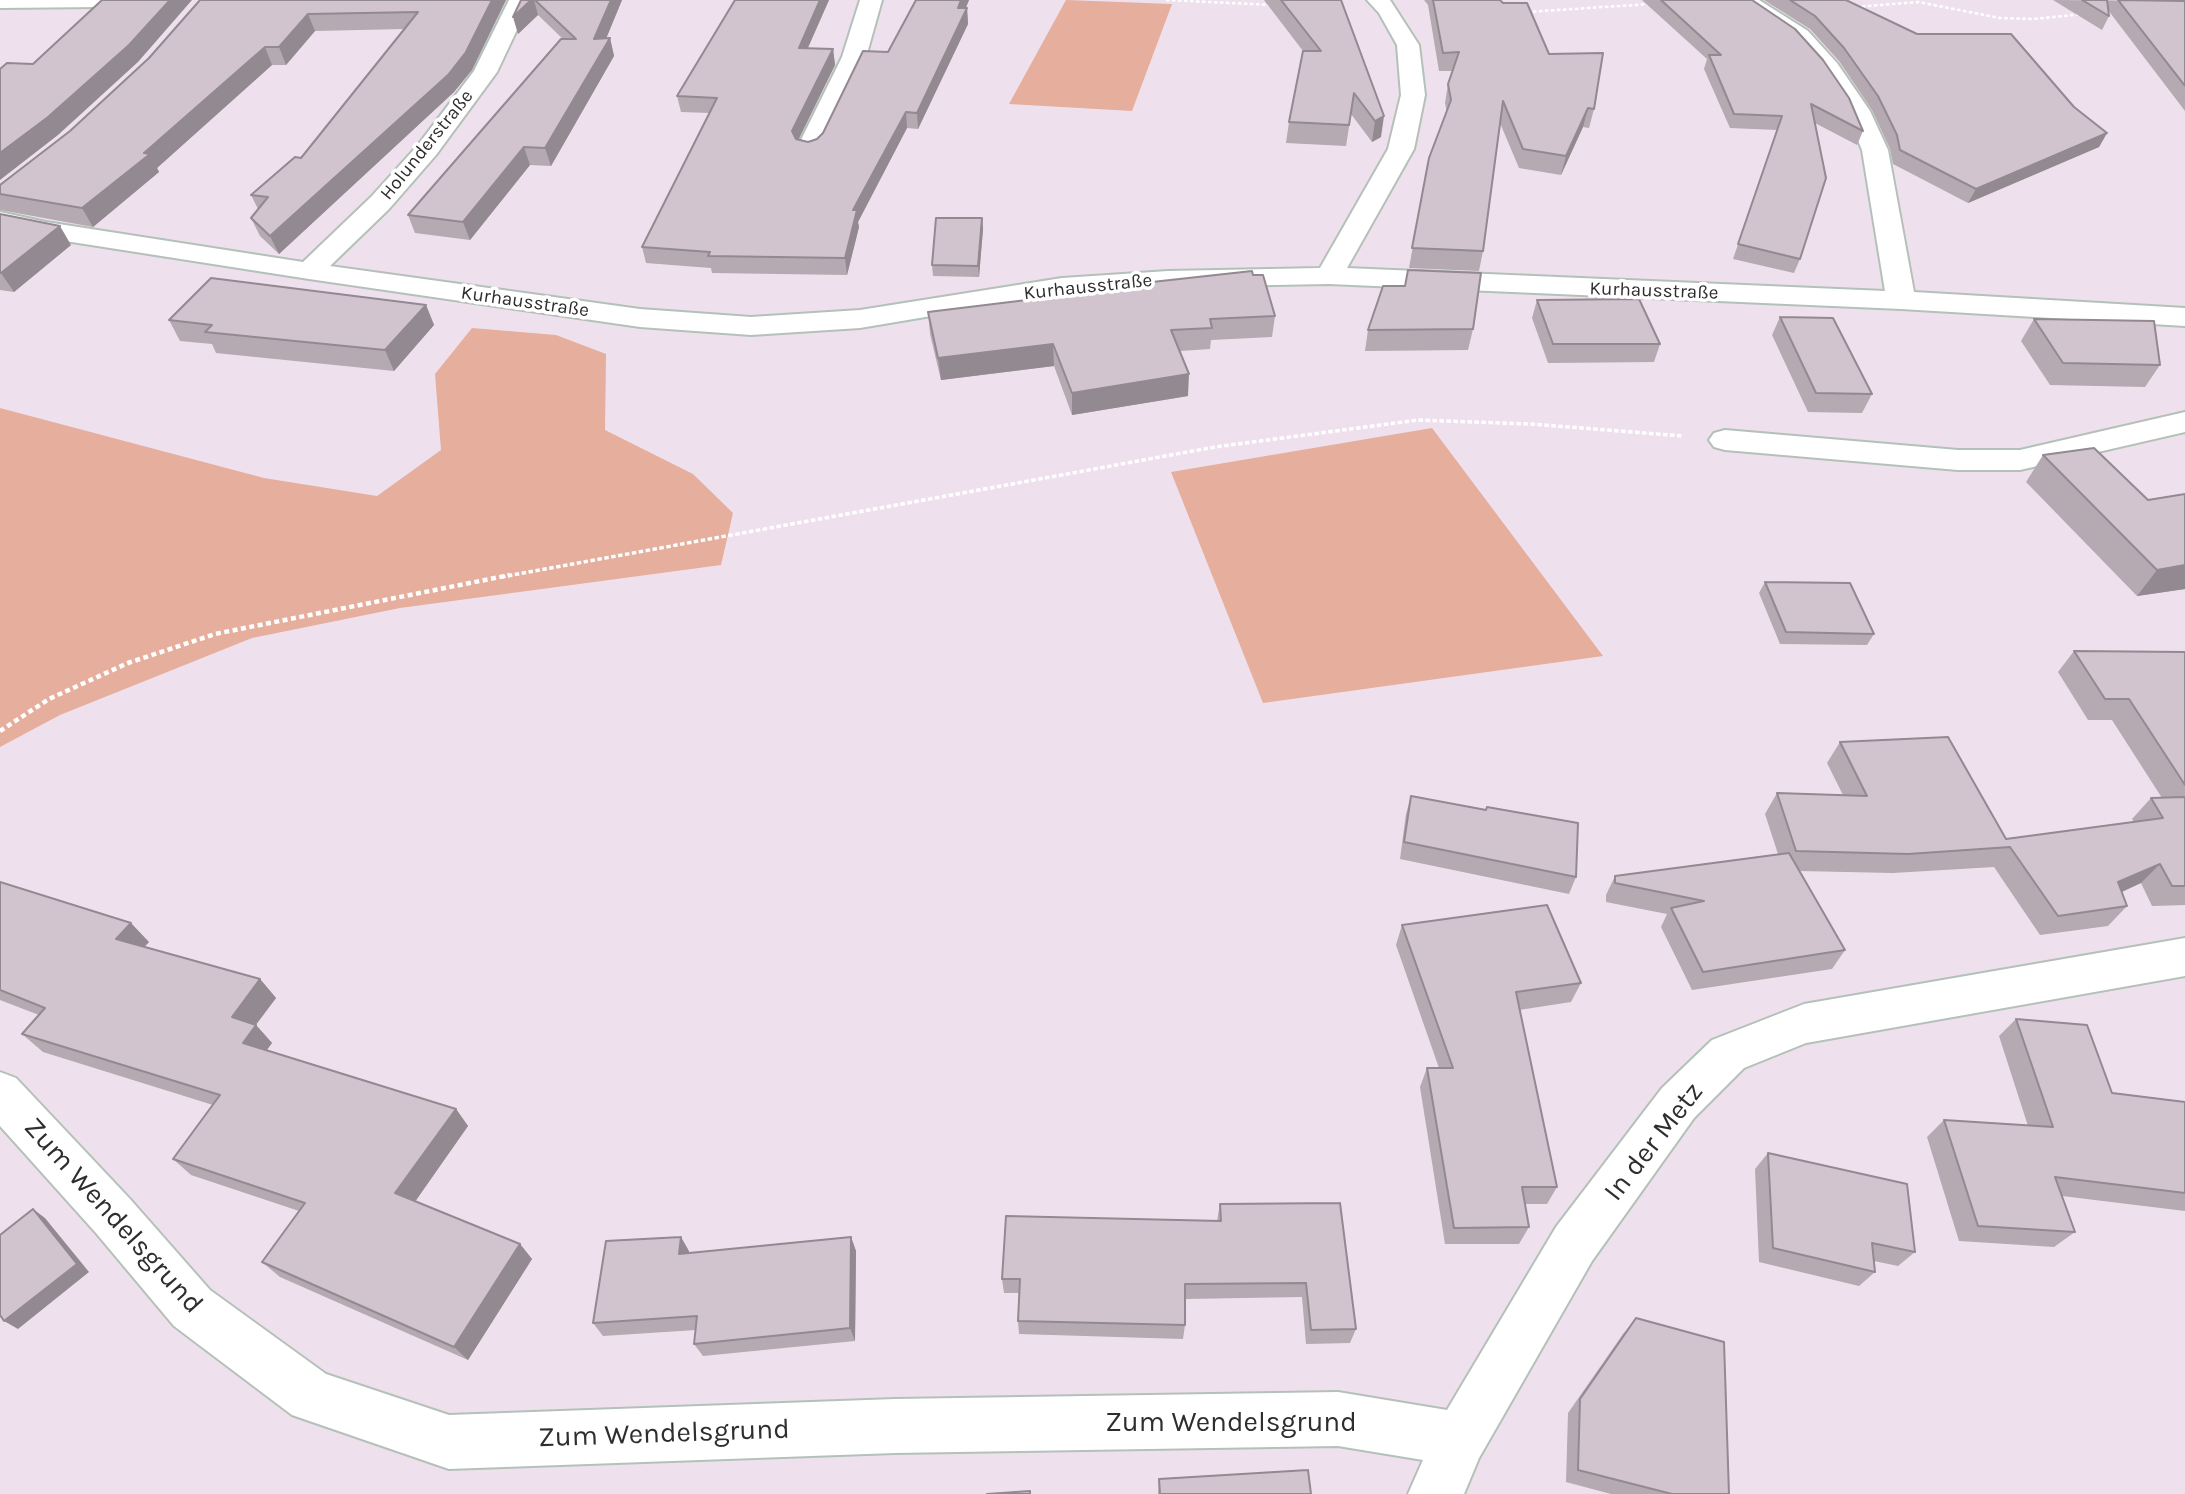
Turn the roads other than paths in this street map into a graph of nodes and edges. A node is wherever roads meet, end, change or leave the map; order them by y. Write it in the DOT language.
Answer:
graph roads {
  1 [pos="99,0"];
  2 [pos="520,0"];
  3 [pos="871,0"];
  4 [pos="1378,0"];
  5 [pos="1744,0"];
  6 [pos="0,1"];
  7 [pos="810,148"];
  8 [pos="0,220"];
  9 [pos="309,271"];
  10 [pos="1329,276"];
  11 [pos="1901,300"];
  12 [pos="2185,317"];
  13 [pos="2185,422"];
  14 [pos="1725,440"];
  15 [pos="2185,957"];
  16 [pos="0,1093"];
  17 [pos="1460,1439"];
  18 [pos="1436,1494"];
  1 -- 6 [label="street"];
  2 -- 9 [label="street, Holunderstraße"];
  3 -- 7 [label="street"];
  4 -- 10 [label="street"];
  5 -- 11 [label="street"];
  8 -- 9 [label="street, Kurhausstraße"];
  9 -- 10 [label="street, Kurhausstraße"];
  10 -- 11 [label="street, Kurhausstraße"];
  11 -- 12 [label="street, Kurhausstraße"];
  13 -- 14 [label="street"];
  15 -- 17 [label="street, In der Metz"];
  16 -- 17 [label="street, Zum Wendelsgrund"];
  17 -- 18 [label="street, In der Metz"];
}
